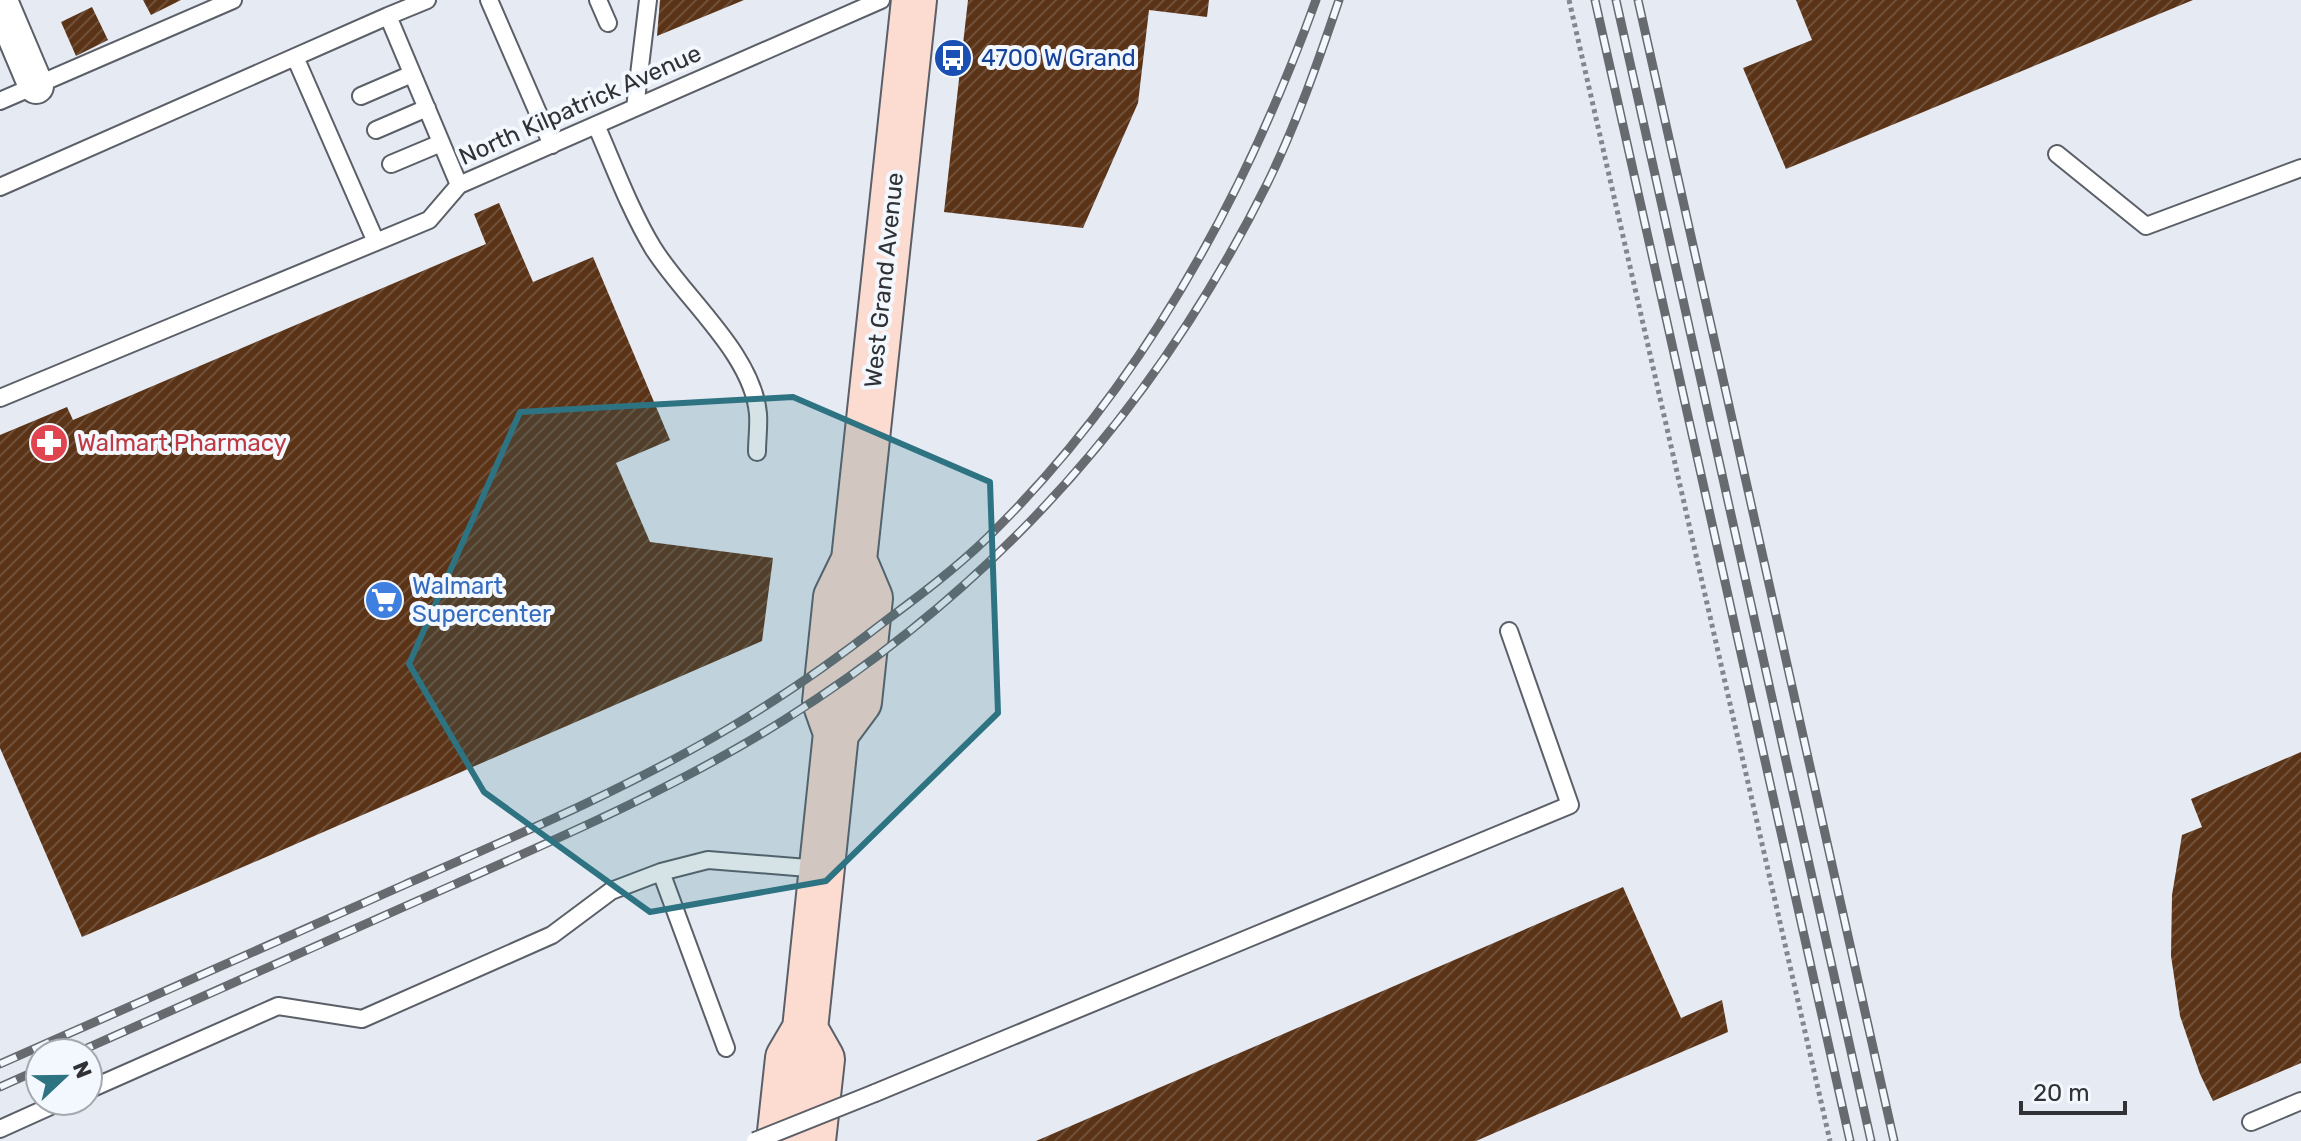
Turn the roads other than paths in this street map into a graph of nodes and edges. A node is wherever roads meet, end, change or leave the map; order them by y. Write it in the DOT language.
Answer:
graph roads {
  1 [pos="233,0"];
  2 [pos="427,0"];
  3 [pos="489,0"];
  4 [pos="598,0"];
  5 [pos="648,0"];
  6 [pos="881,0"];
  7 [pos="914,0"];
  8 [pos="0,1"];
  9 [pos="388,16"];
  10 [pos="608,23"];
  11 [pos="295,57"];
  12 [pos="412,74"];
  13 [pos="36,86"];
  14 [pos="361,96"];
  15 [pos="0,101"];
  16 [pos="427,108"];
  17 [pos="635,108"];
  18 [pos="596,125"];
  19 [pos="376,130"];
  20 [pos="441,143"];
  21 [pos="552,145"];
  22 [pos="2057,154"];
  23 [pos="391,164"];
  24 [pos="2301,168"];
  25 [pos="459,185"];
  26 [pos="0,187"];
  27 [pos="376,242"];
  28 [pos="0,398"];
  29 [pos="757,452"];
  30 [pos="1509,631"];
  31 [pos="822,869"];
  32 [pos="661,872"];
  33 [pos="805,1029"];
  34 [pos="726,1048"];
  35 [pos="104,1083"];
  36 [pos="2301,1101"];
  37 [pos="27,1117"];
  38 [pos="2251,1122"];
  39 [pos="0,1129"];
  40 [pos="755,1141"];
  41 [pos="779,1141"];
  42 [pos="813,1141"];
  1 -- 13 [label="lane"];
  2 -- 9 [label="lane"];
  3 -- 21 [label="lane"];
  4 -- 10 [label="lane"];
  5 -- 17 [label="lane"];
  6 -- 17 [label="lane, North Kilpatrick Avenue"];
  7 -- 31 [label="main road, West Grand Avenue"];
  8 -- 13 [label="street"];
  9 -- 11 [label="lane"];
  9 -- 12 [label="lane"];
  11 -- 26 [label="lane"];
  11 -- 27 [label="lane"];
  12 -- 14 [label="lane"];
  12 -- 16 [label="lane"];
  13 -- 15 [label="lane"];
  16 -- 19 [label="lane"];
  16 -- 20 [label="lane"];
  17 -- 18 [label="lane, North Kilpatrick Avenue"];
  18 -- 21 [label="lane, North Kilpatrick Avenue"];
  18 -- 29 [label="lane"];
  20 -- 23 [label="lane"];
  20 -- 25 [label="lane"];
  21 -- 25 [label="lane, North Kilpatrick Avenue"];
  22 -- 24 [label="lane"];
  25 -- 27 [label="lane, North Kilpatrick Avenue"];
  27 -- 28 [label="lane, North Kilpatrick Avenue"];
  30 -- 40 [label="lane, bridge"];
  31 -- 32 [label="lane"];
  31 -- 33 [label="main road, West Grand Avenue"];
  32 -- 34 [label="lane"];
  32 -- 35 [label="lane"];
  33 -- 41 [label="main road, West Grand Avenue"];
  33 -- 42 [label="main road"];
  36 -- 38 [label="lane"];
  37 -- 39 [label="lane"];
}
